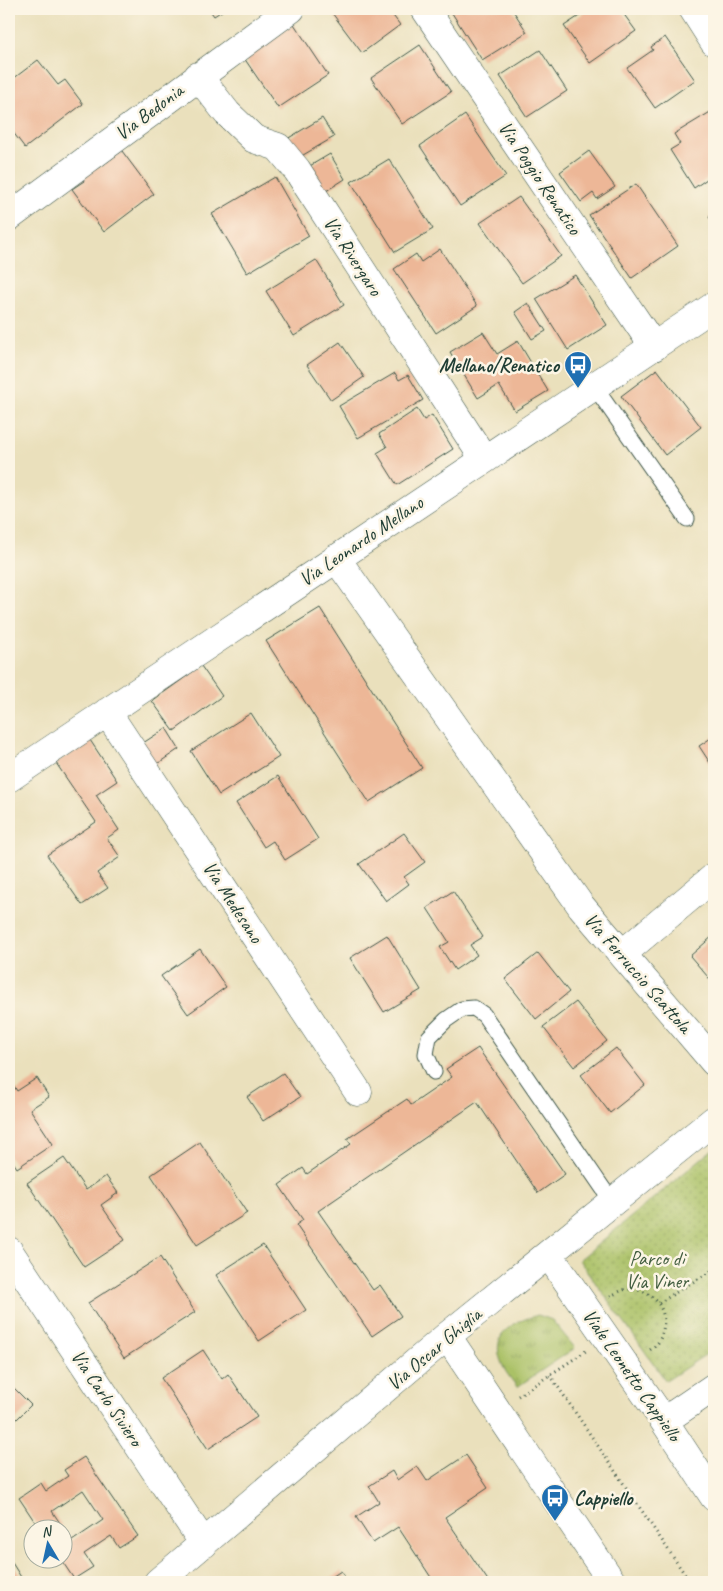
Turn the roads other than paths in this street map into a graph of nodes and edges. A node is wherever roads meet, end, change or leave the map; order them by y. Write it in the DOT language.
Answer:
graph roads {
  1 [pos="291,9"];
  2 [pos="425,9"];
  3 [pos="692,9"];
  4 [pos="714,42"];
  5 [pos="198,76"];
  6 [pos="9,217"];
  7 [pos="714,306"];
  8 [pos="654,347"];
  9 [pos="594,386"];
  10 [pos="484,459"];
  11 [pos="687,518"];
  12 [pos="336,558"];
  13 [pos="108,712"];
  14 [pos="9,778"];
  15 [pos="714,877"];
  16 [pos="622,954"];
  17 [pos="714,1062"];
  18 [pos="434,1072"];
  19 [pos="358,1092"];
  20 [pos="714,1120"];
  21 [pos="613,1203"];
  22 [pos="9,1251"];
  23 [pos="549,1255"];
  24 [pos="447,1336"];
  25 [pos="714,1387"];
  26 [pos="664,1421"];
  27 [pos="714,1497"];
  28 [pos="204,1544"];
  29 [pos="158,1582"];
  30 [pos="612,1582"];
  1 -- 5 [label="street, Via Bedonia"];
  2 -- 8 [label="street, Via Poggio Renatico"];
  3 -- 4 [label="street"];
  5 -- 6 [label="street, Via Bedonia"];
  5 -- 10 [label="street, Via Rivergaro"];
  7 -- 8 [label="street, Via Leonardo Mellano"];
  8 -- 9 [label="street, Via Leonardo Mellano"];
  9 -- 10 [label="street, Via Leonardo Mellano"];
  9 -- 11 [label="lane"];
  10 -- 12 [label="street, Via Leonardo Mellano"];
  12 -- 13 [label="street, Via Leonardo Mellano"];
  12 -- 16 [label="street, Via Ferruccio Scattola"];
  13 -- 14 [label="street, Via Leonardo Mellano"];
  13 -- 19 [label="street, Via Medesano"];
  15 -- 16 [label="street"];
  16 -- 17 [label="street, Via Ferruccio Scattola"];
  18 -- 21 [label="lane"];
  20 -- 21 [label="street, Via Oscar Ghiglia"];
  21 -- 23 [label="street, Via Oscar Ghiglia"];
  22 -- 28 [label="street, Via Carlo Siviero"];
  23 -- 24 [label="street, Via Oscar Ghiglia"];
  23 -- 26 [label="street, Viale Leonetto Cappiello"];
  24 -- 28 [label="street, Via Oscar Ghiglia"];
  24 -- 30 [label="street"];
  25 -- 26 [label="street"];
  26 -- 27 [label="street, Viale Leonetto Cappiello"];
  28 -- 29 [label="street, Via Oscar Ghiglia"];
}
